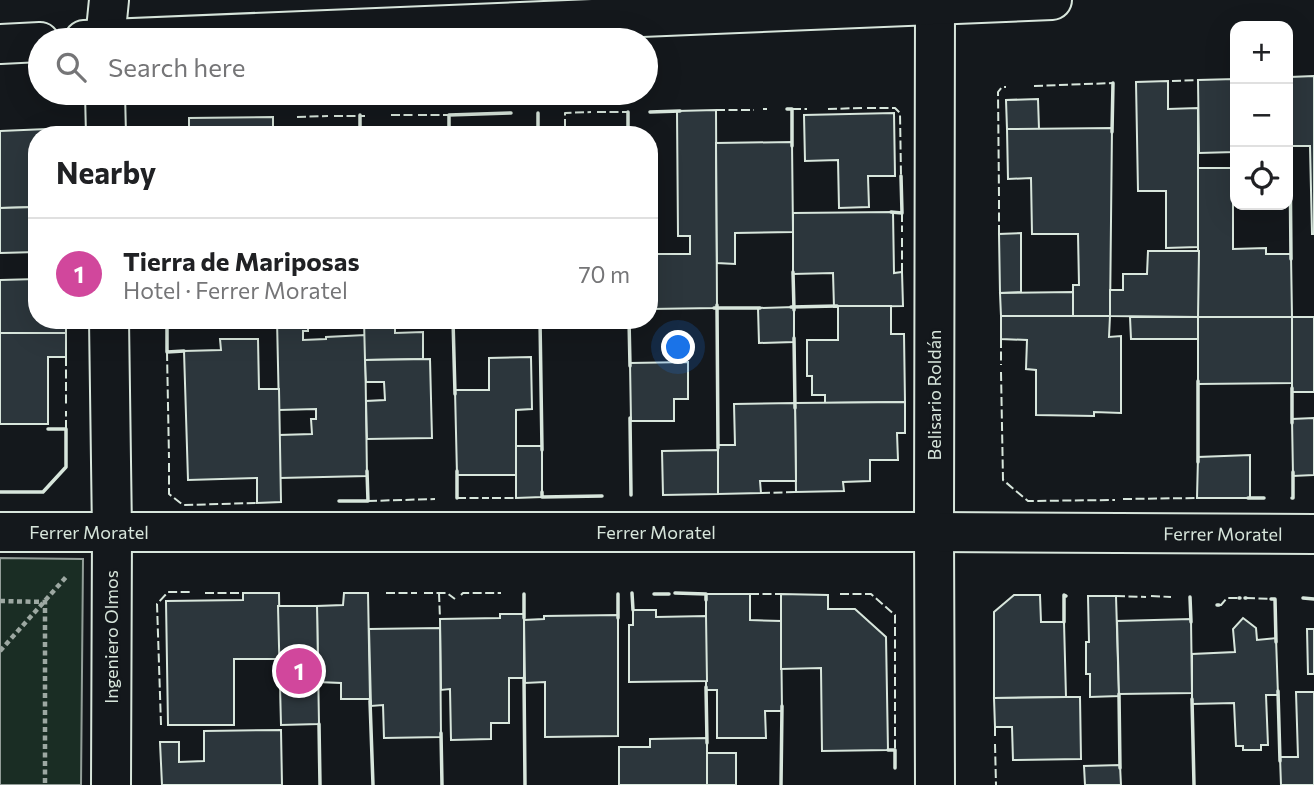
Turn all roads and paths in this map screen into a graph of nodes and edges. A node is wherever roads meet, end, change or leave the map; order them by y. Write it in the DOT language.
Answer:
graph roads {
  1 [pos="109,0"];
  2 [pos="1052,0"];
  3 [pos="935,5"];
  4 [pos="106,28"];
  5 [pos="389,28"];
  6 [pos="28,43"];
  7 [pos="0,44"];
  8 [pos="105,105"];
  9 [pos="106,126"];
  10 [pos="109,329"];
  11 [pos="0,532"];
  12 [pos="934,532"];
  13 [pos="1314,534"];
  14 [pos="112,547"];
  15 [pos="0,601"];
  16 [pos="45,601"];
  17 [pos="0,651"];
  18 [pos="44,785"];
  19 [pos="111,785"];
  20 [pos="935,785"];
  1 -- 4 [label="street"];
  2 -- 3 [label="street"];
  3 -- 5 [label="street"];
  3 -- 12 [label="street, Belisario Roldán"];
  6 -- 7 [label="street"];
  8 -- 9 [label="street"];
  10 -- 14 [label="street, Ingeniero Olmos"];
  11 -- 14 [label="street, Ferrer Moratel"];
  12 -- 13 [label="street, Ferrer Moratel"];
  12 -- 14 [label="street, Ferrer Moratel"];
  12 -- 20 [label="street, Belisario Roldán"];
  14 -- 16 [label="path"];
  14 -- 19 [label="street, Ingeniero Olmos"];
  15 -- 16 [label="path"];
  16 -- 17 [label="path"];
  16 -- 18 [label="path"];
}
